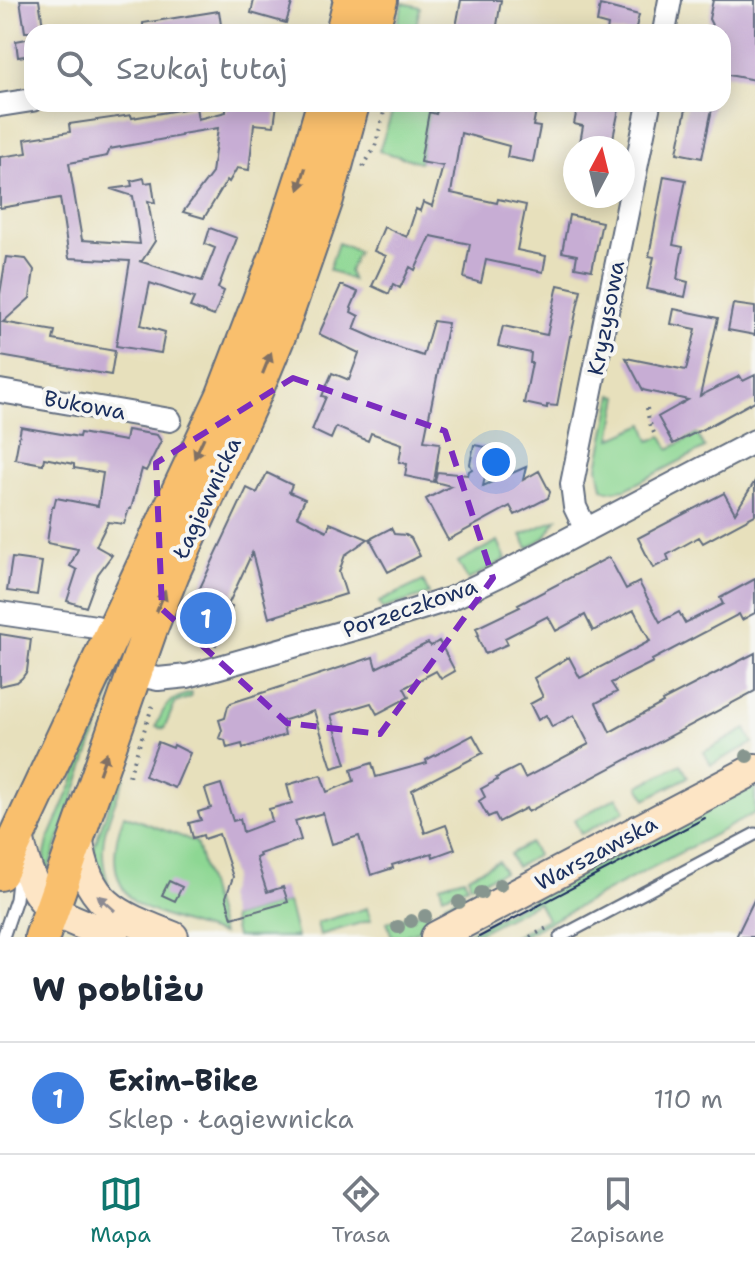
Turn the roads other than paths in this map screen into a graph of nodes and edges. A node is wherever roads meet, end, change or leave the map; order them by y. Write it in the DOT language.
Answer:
graph roads {
  1 [pos="351,0"];
  2 [pos="380,0"];
  3 [pos="670,0"];
  4 [pos="345,24"];
  5 [pos="373,24"];
  6 [pos="666,24"];
  7 [pos="24,101"];
  8 [pos="0,105"];
  9 [pos="322,112"];
  10 [pos="350,112"];
  11 [pos="647,112"];
  12 [pos="0,391"];
  13 [pos="170,420"];
  14 [pos="755,441"];
  15 [pos="586,530"];
  16 [pos="0,613"];
  17 [pos="113,634"];
  18 [pos="134,674"];
  19 [pos="755,769"];
  20 [pos="755,834"];
  21 [pos="77,836"];
  22 [pos="18,837"];
  23 [pos="0,873"];
  24 [pos="47,922"];
  25 [pos="3,937"];
  26 [pos="114,937"];
  27 [pos="173,937"];
  28 [pos="436,937"];
  29 [pos="560,937"];
  1 -- 4 [label="main road"];
  2 -- 5 [label="main road"];
  3 -- 6 [label="street"];
  7 -- 8 [label="street"];
  9 -- 17 [label="main road, Łagiewnicka, one-way"];
  18 -- 10 [label="main road, Łagiewnicka, one-way"];
  11 -- 15 [label="street, Kryzysowa"];
  12 -- 13 [label="street, Bukowa"];
  14 -- 15 [label="street, Porzeczkowa"];
  15 -- 18 [label="street, Porzeczkowa"];
  16 -- 17 [label="street"];
  17 -- 22 [label="main road, Łagiewnicka"];
  21 -- 18 [label="main road, Łagiewnicka, one-way"];
  19 -- 28 [label="street, Warszawska"];
  20 -- 29 [label="lane"];
  21 -- 24 [label="main road, Łagiewnicka"];
  27 -- 21 [label="street, one-way"];
  22 -- 23 [label="main road, Łagiewnicka"];
  22 -- 24 [label="street"];
  22 -- 25 [label="lane"];
  24 -- 26 [label="street"];
}
